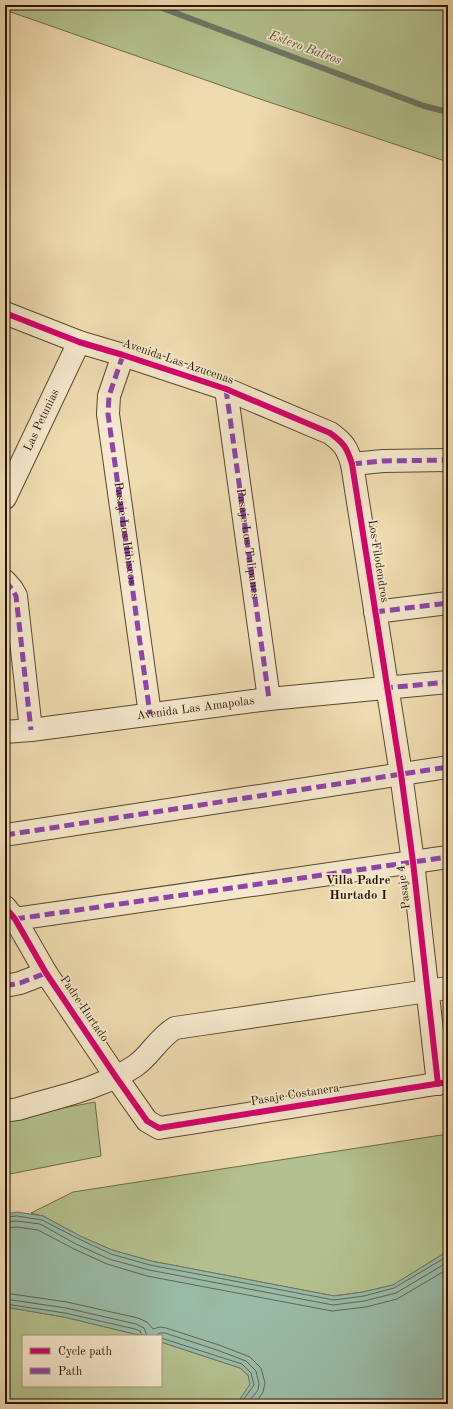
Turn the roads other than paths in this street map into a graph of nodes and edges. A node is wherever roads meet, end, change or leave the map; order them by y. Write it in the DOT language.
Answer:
graph roads {
  1 [pos="5,313"];
  2 [pos="79,342"];
  3 [pos="123,355"];
  4 [pos="226,389"];
  5 [pos="341,440"];
  6 [pos="448,460"];
  7 [pos="352,464"];
  8 [pos="5,498"];
  9 [pos="5,581"];
  10 [pos="448,602"];
  11 [pos="375,612"];
  12 [pos="448,682"];
  13 [pos="386,688"];
  14 [pos="269,699"];
  15 [pos="150,714"];
  16 [pos="31,730"];
  17 [pos="5,732"];
  18 [pos="448,767"];
  19 [pos="401,774"];
  20 [pos="5,835"];
  21 [pos="448,857"];
  22 [pos="413,862"];
  23 [pos="10,913"];
  24 [pos="46,973"];
  25 [pos="5,986"];
  26 [pos="438,989"];
  27 [pos="116,1077"];
  28 [pos="443,1083"];
  29 [pos="5,1111"];
  30 [pos="147,1121"];
  1 -- 2 [label="street, Avenida Las Azucenas"];
  2 -- 3 [label="street, Avenida Las Azucenas"];
  2 -- 8 [label="street, Las Petunias"];
  3 -- 4 [label="street, Avenida Las Azucenas"];
  3 -- 15 [label="street, Pasaje Los Hibiscos"];
  4 -- 5 [label="street, Avenida Las Azucenas"];
  4 -- 14 [label="street, Pasaje Los Tulipanes"];
  5 -- 7 [label="street, Los Filodendros"];
  6 -- 7 [label="street"];
  7 -- 11 [label="street, Los Filodendros"];
  9 -- 16 [label="street"];
  10 -- 11 [label="street"];
  11 -- 13 [label="street, Los Filodendros"];
  12 -- 13 [label="street, Avenida Las Amapolas"];
  13 -- 14 [label="street, Avenida Las Amapolas"];
  13 -- 19 [label="street, Pasaje 4"];
  14 -- 15 [label="street, Avenida Las Amapolas"];
  15 -- 16 [label="street, Avenida Las Amapolas"];
  16 -- 17 [label="street, Avenida Las Amapolas"];
  18 -- 19 [label="street"];
  19 -- 20 [label="street"];
  19 -- 22 [label="street, Pasaje 4"];
  21 -- 22 [label="street"];
  22 -- 23 [label="street"];
  22 -- 26 [label="street, Pasaje 4"];
  23 -- 24 [label="street, Padre Hurtado"];
  24 -- 25 [label="street"];
  24 -- 27 [label="street, Padre Hurtado"];
  26 -- 27 [label="street"];
  26 -- 28 [label="street, Pasaje 4"];
  27 -- 29 [label="street"];
  27 -- 30 [label="street, Padre Hurtado"];
  28 -- 30 [label="street, Pasaje Costanera"];
}
